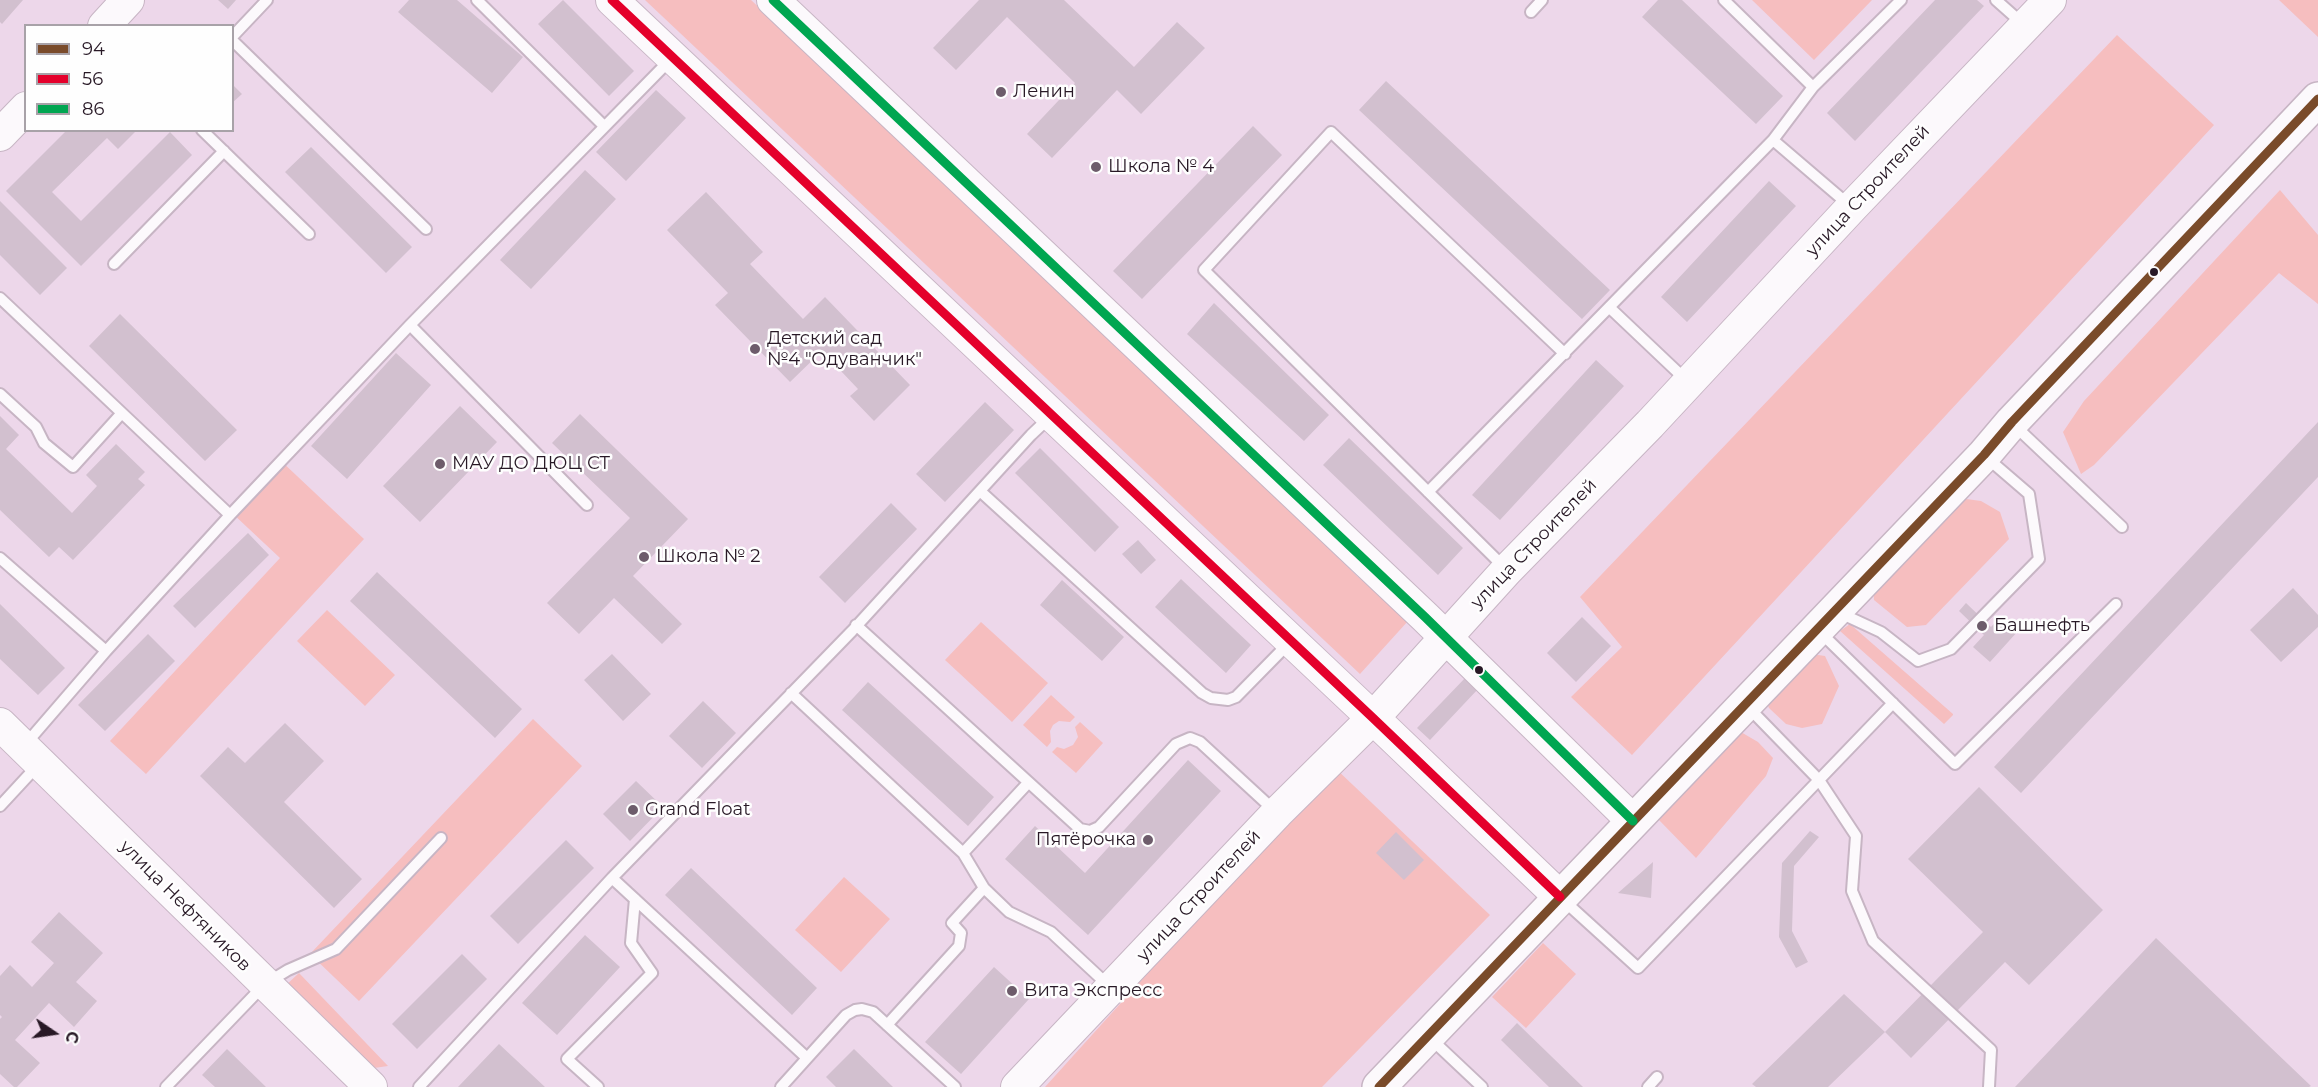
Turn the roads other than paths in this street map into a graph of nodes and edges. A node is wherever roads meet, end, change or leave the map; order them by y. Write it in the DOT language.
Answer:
graph roads {
  1 [pos="128,0"];
  2 [pos="267,0"];
  3 [pos="477,0"];
  4 [pos="612,0"];
  5 [pos="773,0"];
  6 [pos="1542,0"];
  7 [pos="1724,0"];
  8 [pos="1901,0"];
  9 [pos="1996,0"];
  10 [pos="2050,0"];
  11 [pos="1531,12"];
  12 [pos="106,24"];
  13 [pos="2025,26"];
  14 [pos="234,37"];
  15 [pos="234,41"];
  16 [pos="672,58"];
  17 [pos="1813,87"];
  18 [pos="2318,99"];
  19 [pos="24,110"];
  20 [pos="604,126"];
  21 [pos="204,132"];
  22 [pos="0,135"];
  23 [pos="1773,140"];
  24 [pos="224,151"];
  25 [pos="1852,207"];
  26 [pos="426,229"];
  27 [pos="309,234"];
  28 [pos="114,264"];
  29 [pos="0,298"];
  30 [pos="1610,308"];
  31 [pos="410,325"];
  32 [pos="1565,354"];
  33 [pos="1688,381"];
  34 [pos="0,394"];
  35 [pos="121,414"];
  36 [pos="1053,415"];
  37 [pos="2012,422"];
  38 [pos="1984,455"];
  39 [pos="980,491"];
  40 [pos="1428,492"];
  41 [pos="587,505"];
  42 [pos="230,515"];
  43 [pos="2122,527"];
  44 [pos="0,558"];
  45 [pos="1507,570"];
  46 [pos="2116,604"];
  47 [pos="1825,619"];
  48 [pos="856,625"];
  49 [pos="1446,637"];
  50 [pos="1290,641"];
  51 [pos="106,651"];
  52 [pos="791,693"];
  53 [pos="1893,703"];
  54 [pos="1744,704"];
  55 [pos="1373,718"];
  56 [pos="0,724"];
  57 [pos="32,755"];
  58 [pos="1819,780"];
  59 [pos="1028,783"];
  60 [pos="0,806"];
  61 [pos="1277,813"];
  62 [pos="1633,821"];
  63 [pos="441,838"];
  64 [pos="963,853"];
  65 [pos="612,878"];
  66 [pos="984,888"];
  67 [pos="1560,897"];
  68 [pos="635,899"];
  69 [pos="265,984"];
  70 [pos="1112,988"];
  71 [pos="887,1025"];
  72 [pos="1427,1035"];
  73 [pos="807,1058"];
  74 [pos="1657,1077"];
  75 [pos="1475,1085"];
  76 [pos="166,1087"];
  77 [pos="371,1087"];
  78 [pos="419,1087"];
  79 [pos="598,1087"];
  80 [pos="781,1087"];
  81 [pos="955,1087"];
  82 [pos="1017,1087"];
  83 [pos="1379,1087"];
  84 [pos="1648,1087"];
  85 [pos="1989,1087"];
  1 -- 12 [label="main road"];
  2 -- 14 [label="lane"];
  3 -- 20 [label="lane"];
  4 -- 16 [label="main road"];
  5 -- 49 [label="main road"];
  6 -- 11 [label="lane"];
  7 -- 17 [label="lane"];
  8 -- 17 [label="lane"];
  9 -- 13 [label="lane"];
  10 -- 13 [label="main road, улица Строителей"];
  13 -- 25 [label="main road, улица Строителей"];
  15 -- 26 [label="lane"];
  16 -- 20 [label="lane"];
  16 -- 36 [label="main road"];
  17 -- 23 [label="lane"];
  18 -- 37 [label="main road"];
  19 -- 22 [label="main road"];
  20 -- 31 [label="lane"];
  21 -- 24 [label="lane"];
  23 -- 25 [label="lane"];
  23 -- 30 [label="lane"];
  24 -- 27 [label="lane"];
  24 -- 28 [label="lane"];
  25 -- 33 [label="main road, улица Строителей"];
  29 -- 35 [label="lane"];
  30 -- 32 [label="lane"];
  30 -- 33 [label="lane"];
  31 -- 41 [label="lane"];
  31 -- 42 [label="lane"];
  32 -- 40 [label="lane"];
  32 -- 40 [label="lane"];
  33 -- 45 [label="main road, улица Строителей"];
  34 -- 35 [label="lane"];
  35 -- 42 [label="lane"];
  36 -- 39 [label="lane"];
  36 -- 50 [label="main road"];
  37 -- 38 [label="main road"];
  37 -- 43 [label="lane"];
  38 -- 47 [label="main road"];
  38 -- 47 [label="lane"];
  39 -- 48 [label="lane"];
  39 -- 50 [label="lane"];
  40 -- 45 [label="lane"];
  42 -- 51 [label="lane"];
  44 -- 51 [label="lane"];
  45 -- 49 [label="main road, улица Строителей"];
  46 -- 53 [label="lane"];
  47 -- 53 [label="lane"];
  47 -- 54 [label="main road"];
  48 -- 52 [label="lane"];
  48 -- 59 [label="lane"];
  49 -- 55 [label="main road, улица Строителей"];
  49 -- 62 [label="main road"];
  50 -- 55 [label="main road"];
  51 -- 57 [label="lane"];
  52 -- 64 [label="lane"];
  52 -- 65 [label="lane"];
  53 -- 58 [label="lane"];
  54 -- 58 [label="lane"];
  54 -- 62 [label="main road"];
  55 -- 61 [label="main road, улица Строителей"];
  55 -- 67 [label="main road"];
  56 -- 57 [label="main road, улица Нефтяников"];
  57 -- 60 [label="lane"];
  57 -- 69 [label="main road, улица Нефтяников"];
  58 -- 67 [label="lane"];
  58 -- 85 [label="lane"];
  59 -- 61 [label="lane"];
  59 -- 64 [label="lane"];
  61 -- 70 [label="main road, улица Строителей"];
  62 -- 67 [label="main road"];
  63 -- 69 [label="lane"];
  64 -- 66 [label="lane"];
  65 -- 68 [label="lane"];
  65 -- 78 [label="lane"];
  66 -- 70 [label="lane"];
  66 -- 71 [label="lane"];
  67 -- 72 [label="main road"];
  68 -- 73 [label="lane"];
  68 -- 79 [label="lane"];
  69 -- 76 [label="lane"];
  69 -- 77 [label="main road, улица Нефтяников"];
  70 -- 82 [label="main road, улица Строителей"];
  71 -- 73 [label="lane"];
  71 -- 81 [label="lane"];
  72 -- 75 [label="lane"];
  72 -- 83 [label="main road"];
  73 -- 80 [label="lane"];
  74 -- 84 [label="lane"];
}
